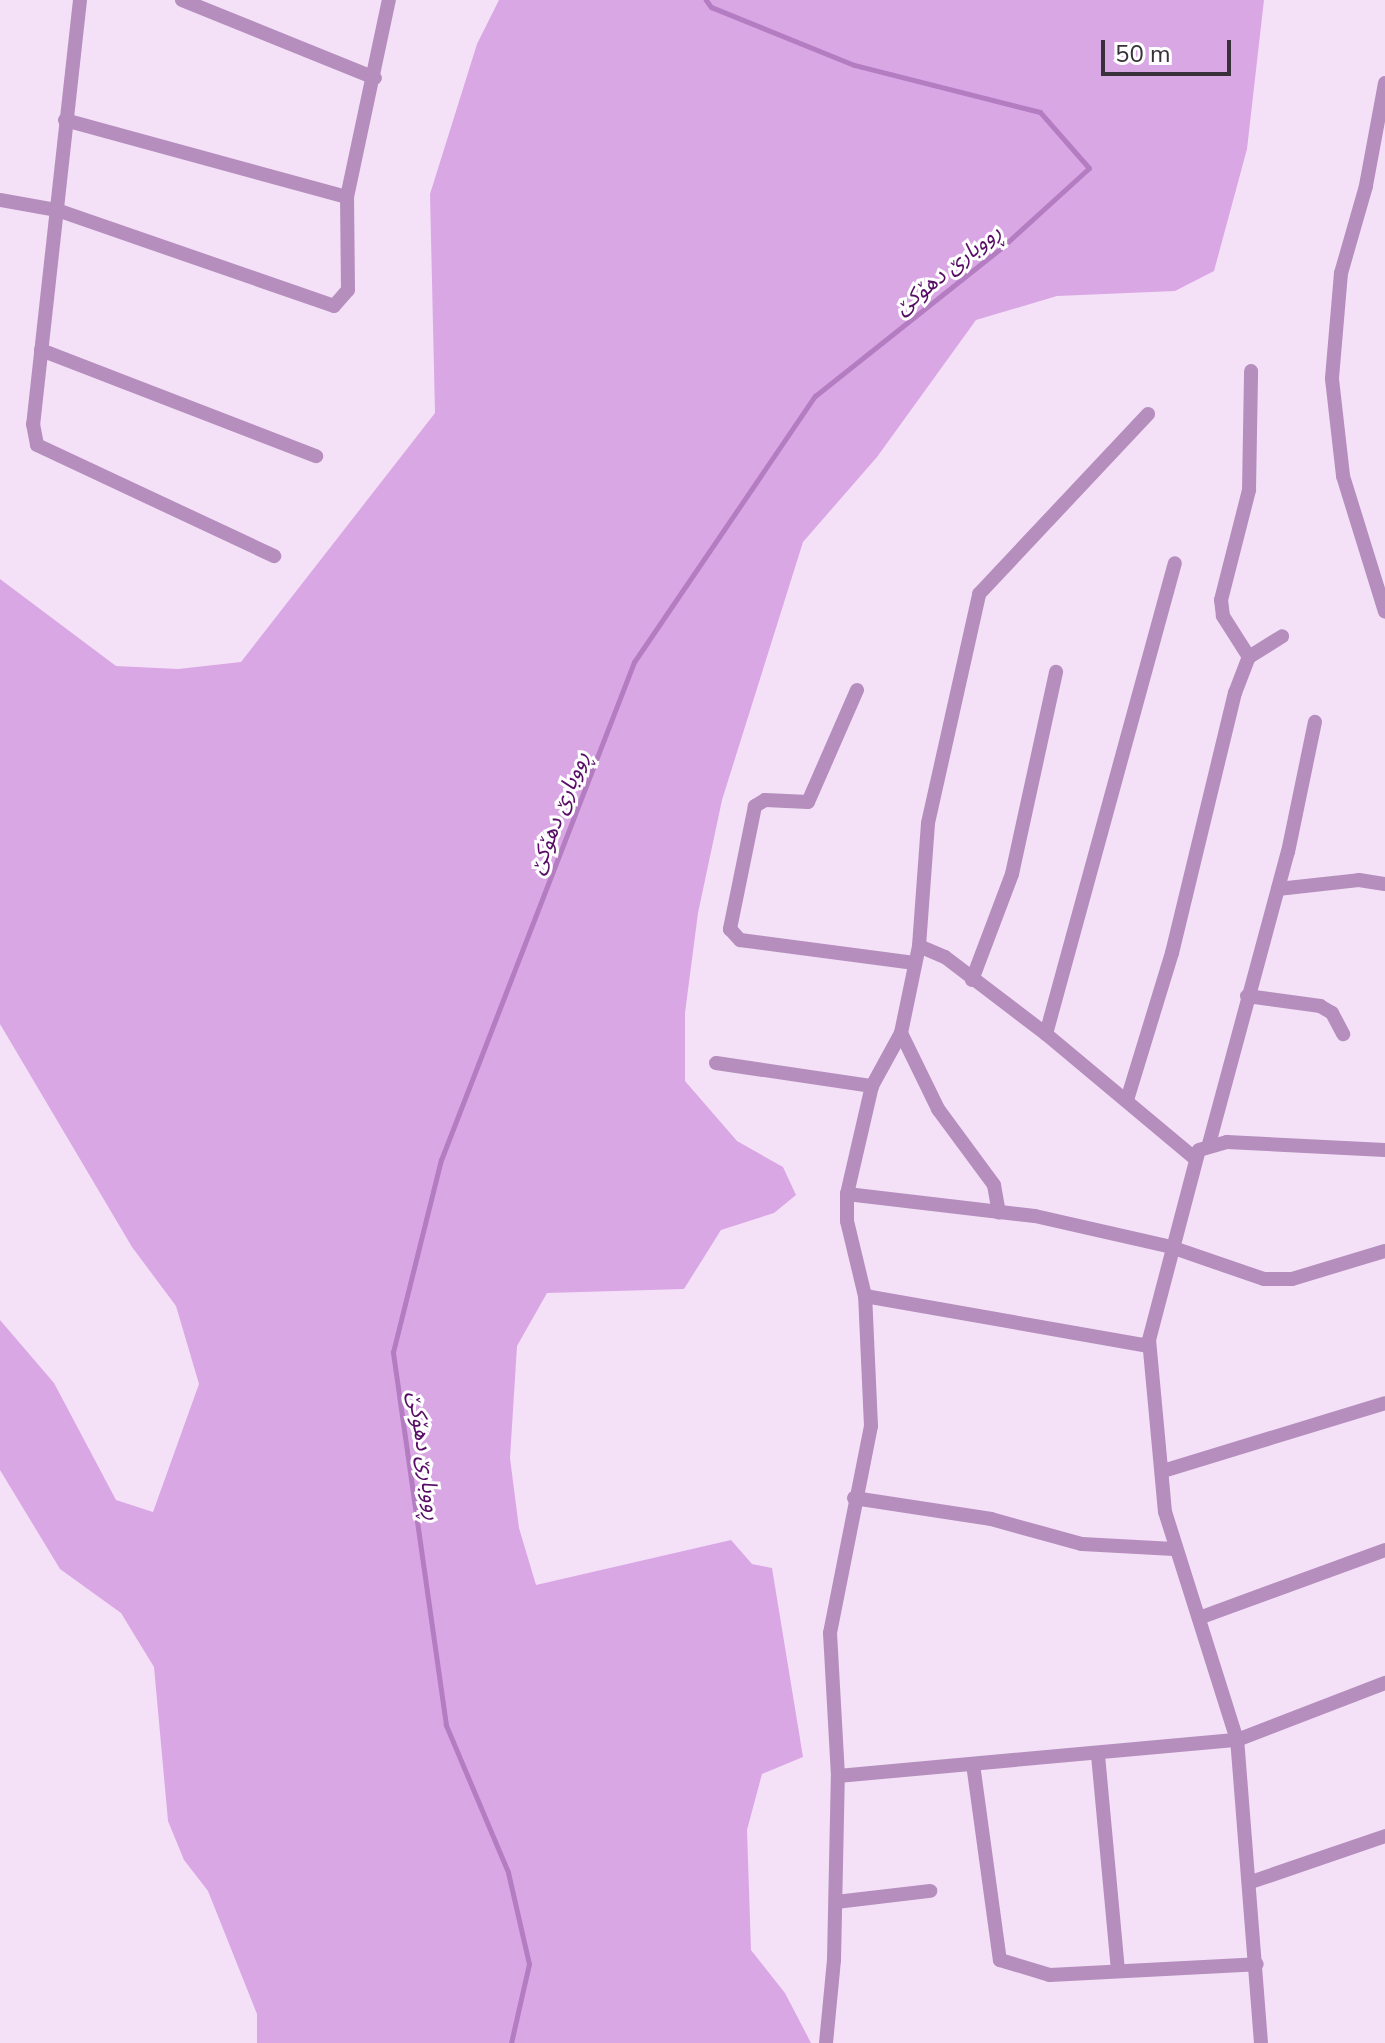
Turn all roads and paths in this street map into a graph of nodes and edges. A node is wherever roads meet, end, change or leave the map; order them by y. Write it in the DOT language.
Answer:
graph roads {
  1 [pos="80,0"];
  2 [pos="182,0"];
  3 [pos="389,0"];
  4 [pos="375,78"];
  5 [pos="1385,83"];
  6 [pos="65,120"];
  7 [pos="347,197"];
  8 [pos="0,200"];
  9 [pos="57,210"];
  10 [pos="41,350"];
  11 [pos="1251,371"];
  12 [pos="1148,414"];
  13 [pos="316,456"];
  14 [pos="274,556"];
  15 [pos="1175,563"];
  16 [pos="1385,612"];
  17 [pos="1282,636"];
  18 [pos="1249,657"];
  19 [pos="1056,672"];
  20 [pos="857,690"];
  21 [pos="1315,722"];
  22 [pos="1385,884"];
  23 [pos="1278,889"];
  24 [pos="919,946"];
  25 [pos="914,963"];
  26 [pos="972,980"];
  27 [pos="1247,996"];
  28 [pos="901,1033"];
  29 [pos="1046,1034"];
  30 [pos="1343,1034"];
  31 [pos="716,1063"];
  32 [pos="872,1086"];
  33 [pos="1127,1100"];
  34 [pos="1209,1144"];
  35 [pos="1385,1150"];
  36 [pos="1193,1157"];
  37 [pos="847,1194"];
  38 [pos="999,1213"];
  39 [pos="1171,1247"];
  40 [pos="1385,1251"];
  41 [pos="865,1296"];
  42 [pos="1149,1346"];
  43 [pos="1385,1403"];
  44 [pos="1163,1471"];
  45 [pos="854,1498"];
  46 [pos="1174,1549"];
  47 [pos="1385,1550"];
  48 [pos="1199,1618"];
  49 [pos="1385,1683"];
  50 [pos="1237,1740"];
  51 [pos="1098,1755"];
  52 [pos="973,1764"];
  53 [pos="838,1776"];
  54 [pos="1385,1836"];
  55 [pos="1251,1882"];
  56 [pos="930,1891"];
  57 [pos="836,1902"];
  58 [pos="1257,1964"];
  59 [pos="1118,1971"];
  60 [pos="826,2043"];
  61 [pos="1261,2043"];
  1 -- 6 [label="street"];
  2 -- 4 [label="street"];
  3 -- 4 [label="street"];
  4 -- 7 [label="street"];
  5 -- 16 [label="street"];
  6 -- 7 [label="street"];
  6 -- 9 [label="street"];
  7 -- 9 [label="street"];
  8 -- 9 [label="street"];
  9 -- 10 [label="street"];
  10 -- 13 [label="street"];
  10 -- 14 [label="street"];
  11 -- 18 [label="street"];
  12 -- 24 [label="street"];
  15 -- 29 [label="street"];
  17 -- 18 [label="street"];
  18 -- 33 [label="street"];
  19 -- 26 [label="street"];
  20 -- 25 [label="street"];
  21 -- 23 [label="street"];
  22 -- 23 [label="street"];
  23 -- 27 [label="street"];
  24 -- 25 [label="street"];
  24 -- 26 [label="street"];
  25 -- 28 [label="street"];
  26 -- 29 [label="street"];
  27 -- 30 [label="street"];
  27 -- 34 [label="street"];
  28 -- 32 [label="street"];
  28 -- 38 [label="street"];
  29 -- 33 [label="street"];
  31 -- 32 [label="street"];
  32 -- 37 [label="street"];
  33 -- 36 [label="street"];
  34 -- 35 [label="street"];
  34 -- 36 [label="street"];
  36 -- 39 [label="street"];
  37 -- 38 [label="street"];
  37 -- 41 [label="street"];
  38 -- 39 [label="street"];
  39 -- 40 [label="street"];
  39 -- 42 [label="street"];
  41 -- 42 [label="street"];
  41 -- 45 [label="street"];
  42 -- 44 [label="street"];
  43 -- 44 [label="street"];
  44 -- 46 [label="street"];
  45 -- 46 [label="street"];
  45 -- 53 [label="street"];
  46 -- 48 [label="street"];
  47 -- 48 [label="street"];
  48 -- 50 [label="street"];
  49 -- 50 [label="street"];
  50 -- 51 [label="street"];
  50 -- 55 [label="street"];
  51 -- 52 [label="street"];
  51 -- 59 [label="street"];
  52 -- 53 [label="street"];
  52 -- 59 [label="street"];
  53 -- 57 [label="street"];
  54 -- 55 [label="street"];
  55 -- 58 [label="street"];
  56 -- 57 [label="street"];
  57 -- 60 [label="street"];
  58 -- 59 [label="street"];
  58 -- 61 [label="street"];
}
